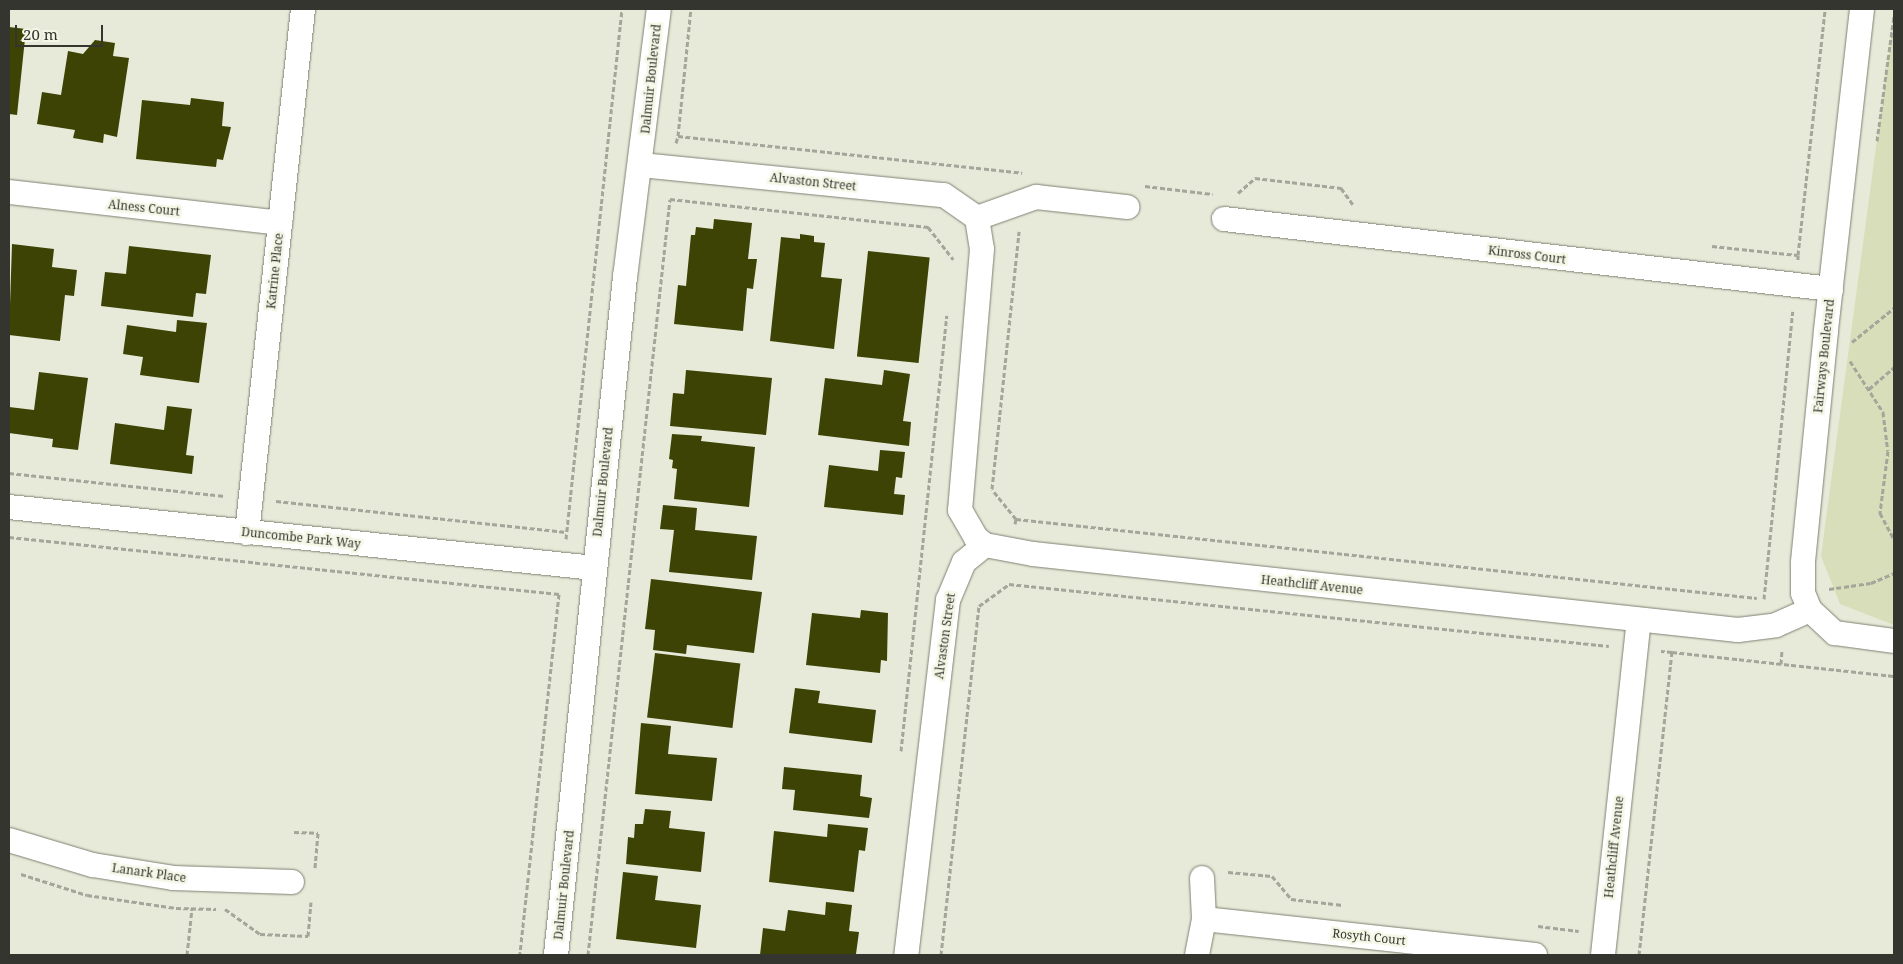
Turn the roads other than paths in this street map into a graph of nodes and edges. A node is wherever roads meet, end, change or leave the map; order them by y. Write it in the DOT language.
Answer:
graph roads {
  1 [pos="303,9"];
  2 [pos="659,9"];
  3 [pos="1862,9"];
  4 [pos="641,165"];
  5 [pos="9,192"];
  6 [pos="1127,207"];
  7 [pos="978,218"];
  8 [pos="1224,220"];
  9 [pos="280,223"];
  10 [pos="1831,289"];
  11 [pos="9,507"];
  12 [pos="247,533"];
  13 [pos="985,545"];
  14 [pos="594,568"];
  15 [pos="1806,601"];
  16 [pos="1639,620"];
  17 [pos="1894,641"];
  18 [pos="9,840"];
  19 [pos="1202,878"];
  20 [pos="292,882"];
  21 [pos="1204,919"];
  22 [pos="556,955"];
  23 [pos="906,955"];
  24 [pos="1197,955"];
  25 [pos="1535,955"];
  26 [pos="1603,955"];
  1 -- 9 [label="street, Katrine Place"];
  2 -- 4 [label="street, Dalmuir Boulevard"];
  3 -- 10 [label="street, Fairways Boulevard"];
  4 -- 7 [label="street, Alvaston Street"];
  4 -- 14 [label="street, Dalmuir Boulevard"];
  5 -- 9 [label="street, Alness Court"];
  6 -- 7 [label="street"];
  7 -- 13 [label="street"];
  8 -- 10 [label="street, Kinross Court"];
  9 -- 12 [label="street, Katrine Place"];
  10 -- 15 [label="street, Fairways Boulevard"];
  11 -- 12 [label="street, Duncombe Park Way"];
  12 -- 14 [label="street, Duncombe Park Way"];
  13 -- 16 [label="street, Heathcliff Avenue"];
  13 -- 23 [label="street, Alvaston Street"];
  14 -- 22 [label="street, Dalmuir Boulevard"];
  15 -- 16 [label="street, Heathcliff Avenue"];
  15 -- 17 [label="street"];
  16 -- 26 [label="street, Heathcliff Avenue"];
  18 -- 20 [label="street, Lanark Place"];
  19 -- 21 [label="street"];
  21 -- 24 [label="street"];
  21 -- 25 [label="street, Rosyth Court"];
}
